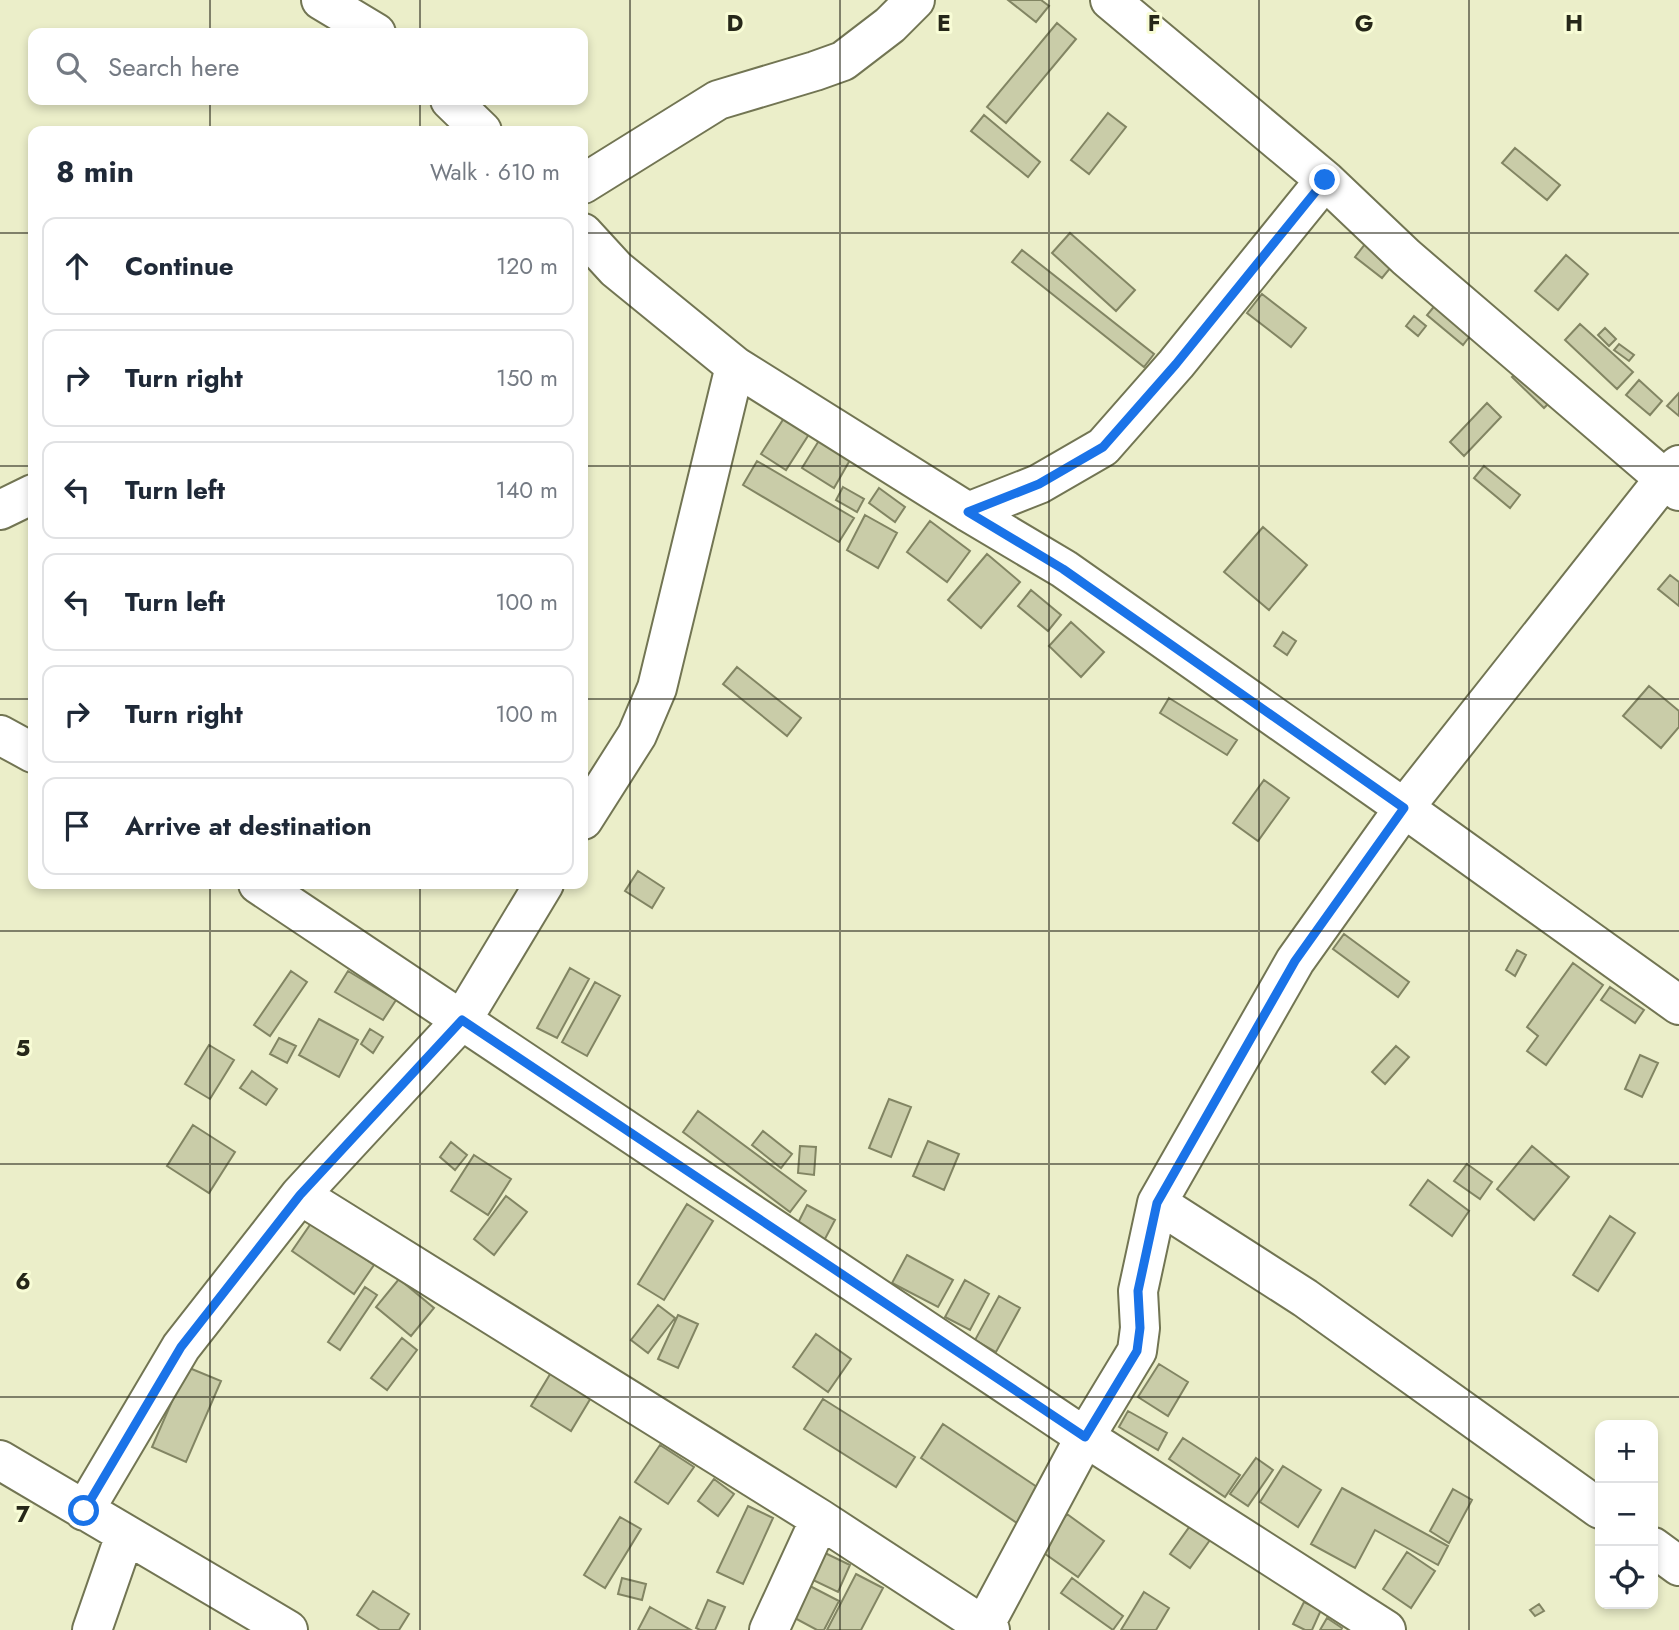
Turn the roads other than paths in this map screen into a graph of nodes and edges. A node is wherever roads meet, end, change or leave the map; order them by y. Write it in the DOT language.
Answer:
graph roads {
  1 [pos="321,0"];
  2 [pos="915,0"];
  3 [pos="1110,0"];
  4 [pos="368,28"];
  5 [pos="455,105"];
  6 [pos="477,126"];
  7 [pos="1325,180"];
  8 [pos="588,181"];
  9 [pos="588,239"];
  10 [pos="735,366"];
  11 [pos="1674,478"];
  12 [pos="28,496"];
  13 [pos="0,510"];
  14 [pos="968,512"];
  15 [pos="0,735"];
  16 [pos="28,750"];
  17 [pos="1404,808"];
  18 [pos="588,812"];
  19 [pos="266,889"];
  20 [pos="541,889"];
  21 [pos="1679,1005"];
  22 [pos="462,1020"];
  23 [pos="300,1195"];
  24 [pos="1157,1203"];
  25 [pos="1085,1437"];
  26 [pos="0,1460"];
  27 [pos="1595,1505"];
  28 [pos="84,1511"];
  29 [pos="820,1519"];
  30 [pos="125,1535"];
  31 [pos="1658,1551"];
  32 [pos="1679,1566"];
  33 [pos="987,1628"];
  34 [pos="92,1630"];
  35 [pos="288,1630"];
  36 [pos="769,1630"];
  37 [pos="1386,1630"];
  1 -- 4 [label="street"];
  2 -- 8 [label="street"];
  3 -- 7 [label="street"];
  5 -- 6 [label="street"];
  7 -- 11 [label="street"];
  7 -- 14 [label="street"];
  9 -- 10 [label="street"];
  10 -- 14 [label="street"];
  10 -- 18 [label="street"];
  11 -- 17 [label="street"];
  12 -- 13 [label="street"];
  14 -- 17 [label="street"];
  15 -- 16 [label="street"];
  17 -- 21 [label="street"];
  17 -- 24 [label="street"];
  19 -- 22 [label="street"];
  20 -- 22 [label="street"];
  22 -- 23 [label="street"];
  22 -- 25 [label="street"];
  23 -- 28 [label="street"];
  23 -- 29 [label="street"];
  24 -- 25 [label="street"];
  24 -- 27 [label="street"];
  25 -- 33 [label="street"];
  25 -- 37 [label="street"];
  26 -- 28 [label="street"];
  28 -- 30 [label="street"];
  29 -- 33 [label="street"];
  29 -- 36 [label="street"];
  30 -- 34 [label="street"];
  30 -- 35 [label="street"];
  31 -- 32 [label="street"];
}
